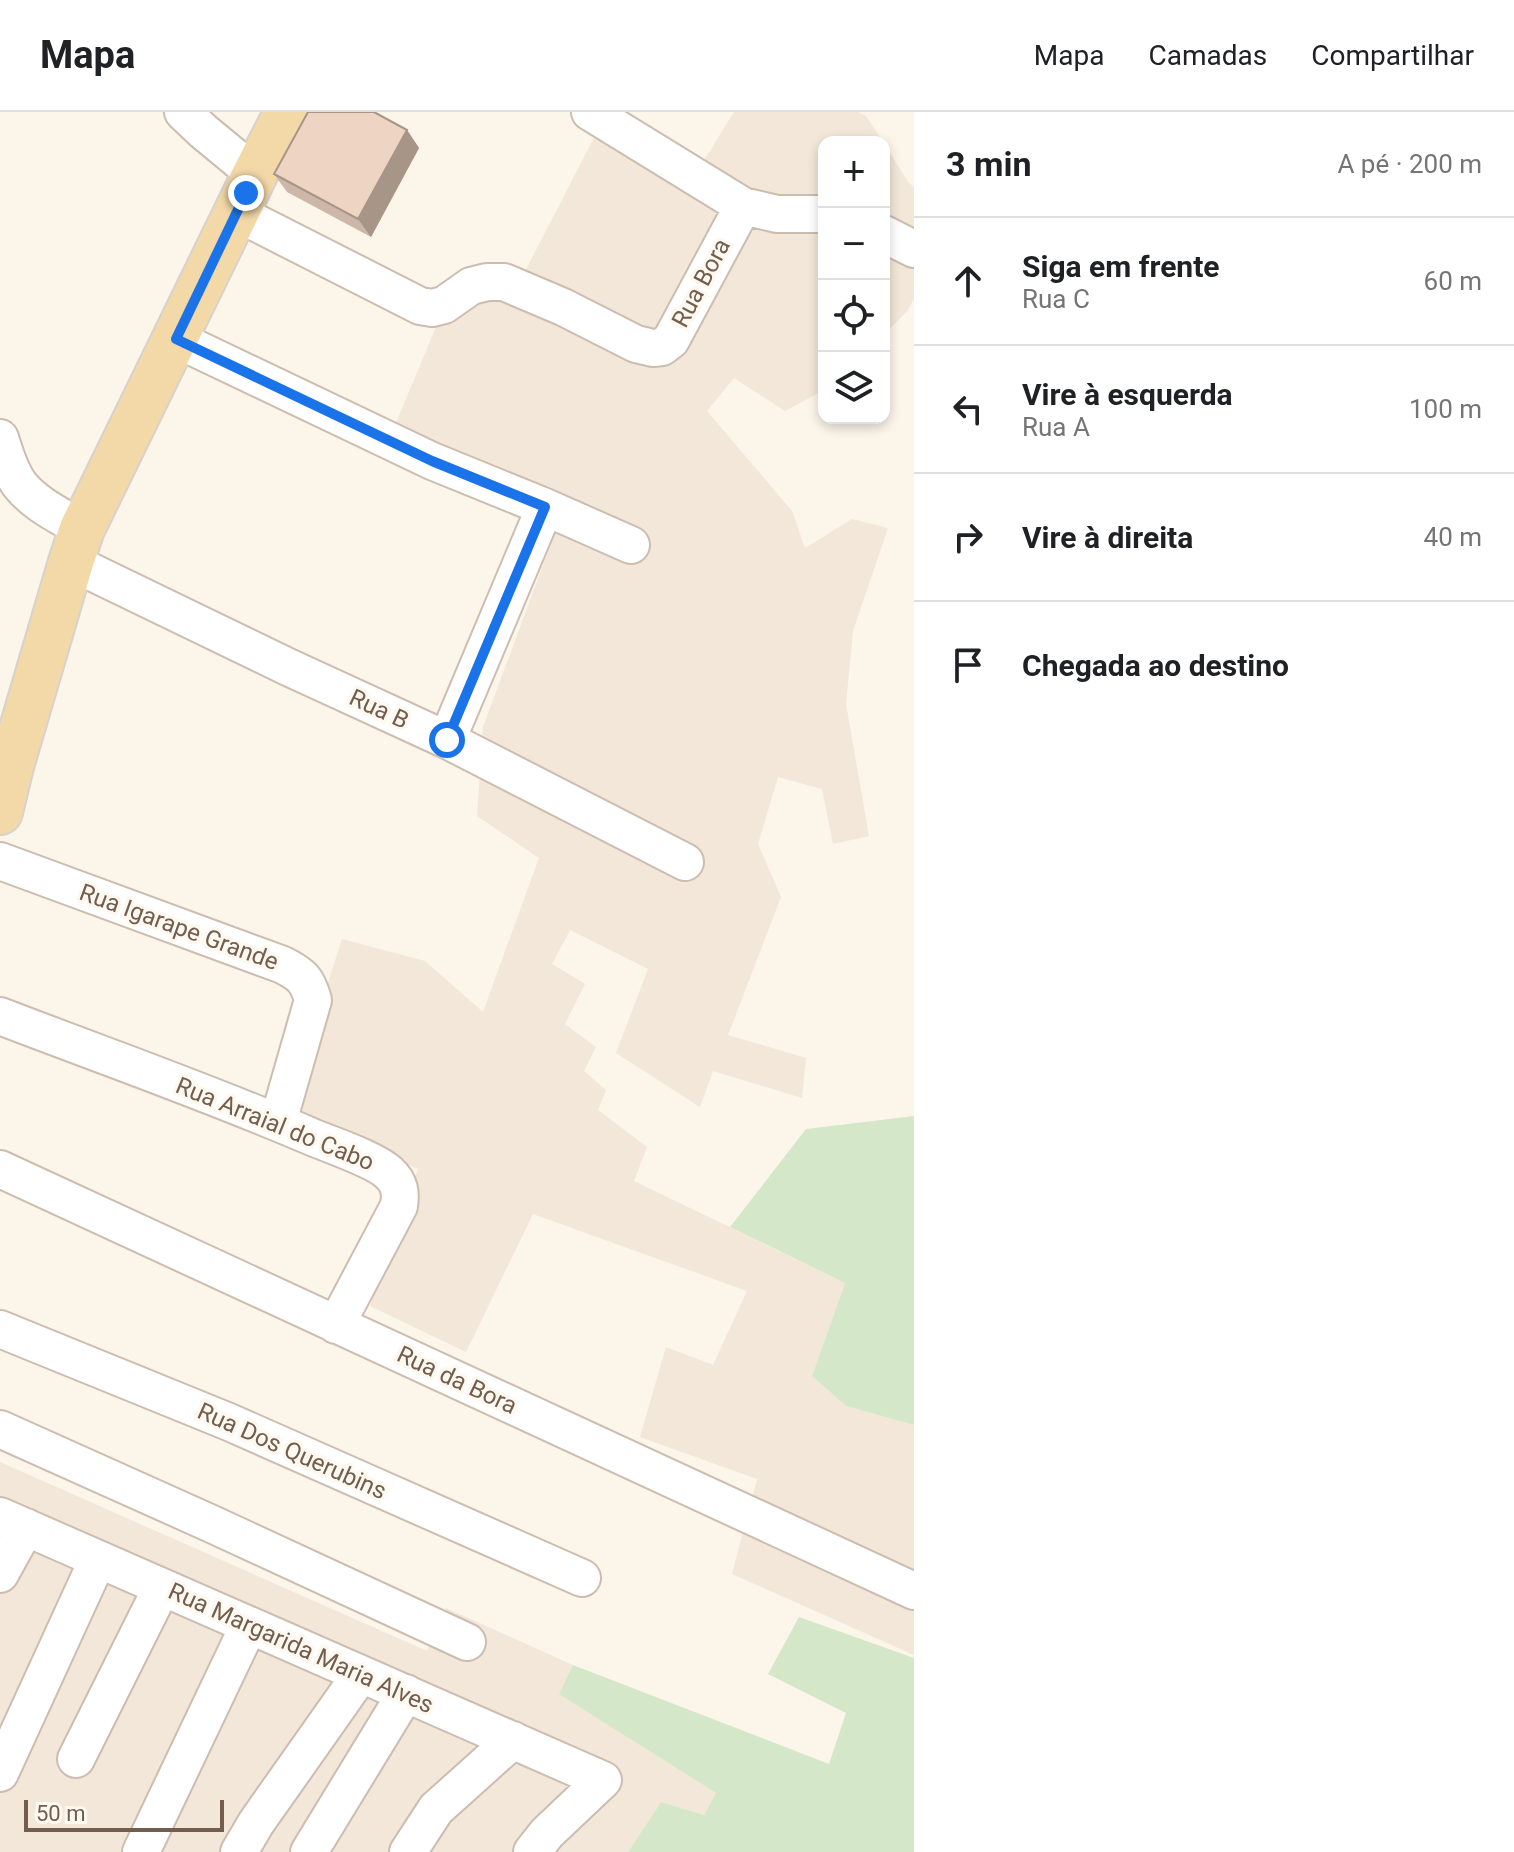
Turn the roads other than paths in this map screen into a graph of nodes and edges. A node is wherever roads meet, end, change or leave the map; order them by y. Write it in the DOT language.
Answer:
graph roads {
  1 [pos="183,112"];
  2 [pos="287,112"];
  3 [pos="590,112"];
  4 [pos="255,174"];
  5 [pos="743,206"];
  6 [pos="237,213"];
  7 [pos="818,214"];
  8 [pos="890,237"];
  9 [pos="914,249"];
  10 [pos="176,339"];
  11 [pos="0,438"];
  12 [pos="545,507"];
  13 [pos="631,545"];
  14 [pos="76,546"];
  15 [pos="447,740"];
  16 [pos="0,812"];
  17 [pos="0,861"];
  18 [pos="685,862"];
  19 [pos="0,1016"];
  20 [pos="278,1122"];
  21 [pos="0,1169"];
  22 [pos="336,1325"];
  23 [pos="0,1329"];
  24 [pos="0,1429"];
  25 [pos="13,1521"];
  26 [pos="98,1559"];
  27 [pos="0,1574"];
  28 [pos="582,1578"];
  29 [pos="162,1587"];
  30 [pos="914,1591"];
  31 [pos="249,1625"];
  32 [pos="467,1642"];
  33 [pos="361,1674"];
  34 [pos="406,1693"];
  35 [pos="513,1740"];
  36 [pos="76,1759"];
  37 [pos="0,1773"];
  38 [pos="141,1852"];
  39 [pos="239,1852"];
  40 [pos="309,1852"];
  41 [pos="408,1852"];
  42 [pos="532,1852"];
  1 -- 4 [label="street"];
  2 -- 4 [label="main road"];
  3 -- 5 [label="street"];
  4 -- 6 [label="main road"];
  5 -- 6 [label="street, Rua Bora"];
  5 -- 7 [label="street"];
  6 -- 10 [label="main road"];
  8 -- 9 [label="street"];
  10 -- 12 [label="street"];
  10 -- 14 [label="main road"];
  11 -- 14 [label="street, Rua B"];
  12 -- 13 [label="street"];
  12 -- 15 [label="street"];
  14 -- 15 [label="street, Rua B"];
  14 -- 16 [label="main road"];
  15 -- 18 [label="street, Rua B"];
  17 -- 20 [label="street, Rua Igarape Grande"];
  19 -- 20 [label="street, Rua Arraial do Cabo"];
  20 -- 22 [label="street, Rua Arraial do Cabo"];
  21 -- 22 [label="street, Rua da Bora"];
  22 -- 30 [label="street, Rua da Bora"];
  23 -- 28 [label="street, Rua Dos Querubins"];
  24 -- 32 [label="street"];
  25 -- 26 [label="street, Rua Margarida Maria Alves"];
  25 -- 27 [label="street"];
  26 -- 29 [label="street, Rua Margarida Maria Alves"];
  26 -- 37 [label="street"];
  29 -- 31 [label="street, Rua Margarida Maria Alves"];
  29 -- 36 [label="street"];
  31 -- 33 [label="street, Rua Margarida Maria Alves"];
  31 -- 38 [label="street"];
  33 -- 34 [label="street, Rua Margarida Maria Alves"];
  33 -- 39 [label="street"];
  34 -- 35 [label="street, Rua Margarida Maria Alves"];
  34 -- 40 [label="street"];
  35 -- 41 [label="street"];
  35 -- 42 [label="street, Rua Margarida Maria Alves"];
}
